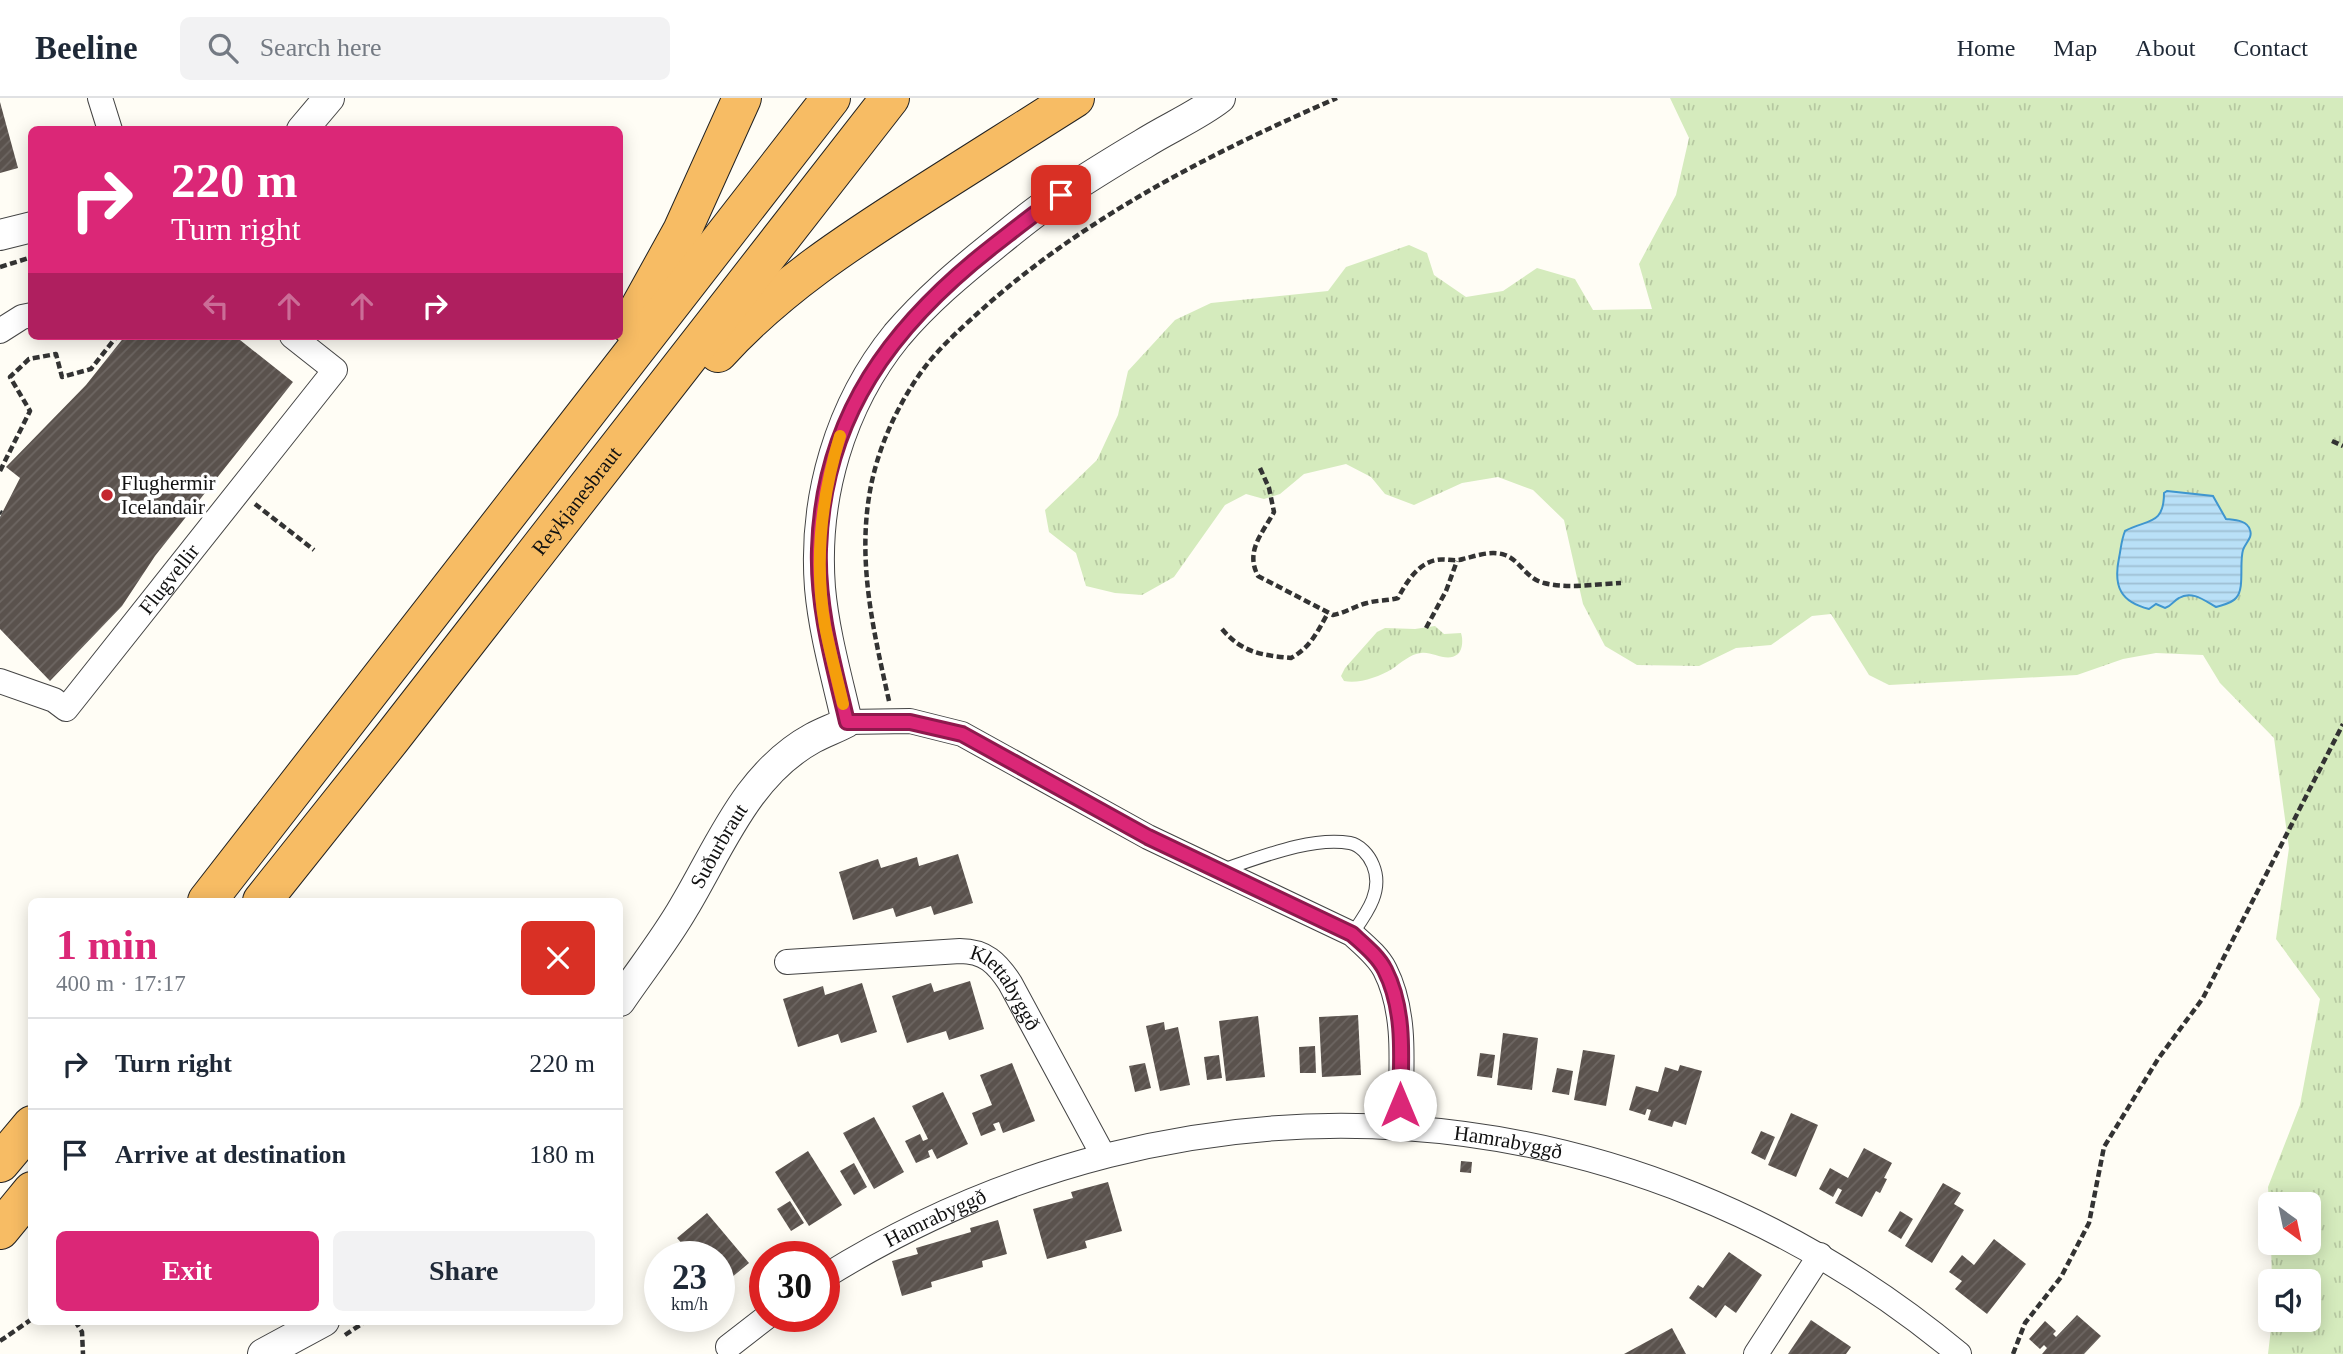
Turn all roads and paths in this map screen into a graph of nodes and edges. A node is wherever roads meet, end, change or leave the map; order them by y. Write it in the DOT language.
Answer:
graph roads {
  1 [pos="100,98"];
  2 [pos="330,98"];
  3 [pos="742,98"];
  4 [pos="831,98"];
  5 [pos="890,98"];
  6 [pos="1075,98"];
  7 [pos="1337,98"];
  8 [pos="1222,100"];
  9 [pos="109,126"];
  10 [pos="306,126"];
  11 [pos="28,228"];
  12 [pos="0,235"];
  13 [pos="28,258"];
  14 [pos="0,267"];
  15 [pos="28,316"];
  16 [pos="0,331"];
  17 [pos="623,335"];
  18 [pos="114,340"];
  19 [pos="297,340"];
  20 [pos="619,340"];
  21 [pos="2332,441"];
  22 [pos="2343,446"];
  23 [pos="1260,468"];
  24 [pos="0,471"];
  25 [pos="237,491"];
  26 [pos="314,550"];
  27 [pos="1457,561"];
  28 [pos="1621,583"];
  29 [pos="1328,613"];
  30 [pos="1426,628"];
  31 [pos="1222,629"];
  32 [pos="0,681"];
  33 [pos="893,721"];
  34 [pos="847,722"];
  35 [pos="2343,724"];
  36 [pos="391,739"];
  37 [pos="287,799"];
  38 [pos="1220,871"];
  39 [pos="209,898"];
  40 [pos="264,898"];
  41 [pos="1352,934"];
  42 [pos="787,962"];
  43 [pos="623,997"];
  44 [pos="1400,1127"];
  45 [pos="28,1130"];
  46 [pos="1103,1155"];
  47 [pos="0,1163"];
  48 [pos="28,1196"];
  49 [pos="0,1230"];
  50 [pos="1820,1255"];
  51 [pos="840,1268"];
  52 [pos="28,1323"];
  53 [pos="77,1325"];
  54 [pos="317,1325"];
  55 [pos="749,1331"];
  56 [pos="0,1341"];
  57 [pos="728,1347"];
  58 [pos="83,1354"];
  59 [pos="263,1354"];
  60 [pos="1756,1354"];
  61 [pos="1959,1354"];
  62 [pos="2013,1354"];
  1 -- 9 [label="street"];
  2 -- 10 [label="street"];
  3 -- 17 [label="highway"];
  4 -- 37 [label="highway"];
  5 -- 36 [label="highway, Reykjanesbraut"];
  6 -- 36 [label="highway"];
  7 -- 33 [label="path"];
  8 -- 34 [label="street"];
  11 -- 12 [label="street"];
  13 -- 14 [label="path"];
  15 -- 16 [label="street"];
  18 -- 24 [label="path"];
  19 -- 25 [label="street, Flugvellir"];
  20 -- 37 [label="highway"];
  21 -- 22 [label="path"];
  23 -- 29 [label="path"];
  25 -- 26 [label="path"];
  25 -- 32 [label="street, Flugvellir"];
  27 -- 28 [label="path"];
  27 -- 29 [label="path"];
  27 -- 30 [label="path"];
  29 -- 31 [label="path"];
  33 -- 34 [label="street"];
  33 -- 38 [label="street"];
  34 -- 43 [label="street, Suðurbraut"];
  35 -- 62 [label="path"];
  36 -- 40 [label="highway, Reykjanesbraut"];
  37 -- 39 [label="highway"];
  38 -- 41 [label="street"];
  38 -- 41 [label="lane"];
  41 -- 44 [label="street"];
  42 -- 46 [label="street, Klettabyggð"];
  44 -- 46 [label="street, Hamrabyggð"];
  44 -- 50 [label="street, Hamrabyggð"];
  45 -- 47 [label="highway"];
  46 -- 51 [label="street, Hamrabyggð"];
  48 -- 49 [label="highway"];
  50 -- 60 [label="street"];
  50 -- 61 [label="street, Hamrabyggð"];
  52 -- 56 [label="path"];
  53 -- 58 [label="path"];
  54 -- 59 [label="street"];
  55 -- 57 [label="street"];
}
